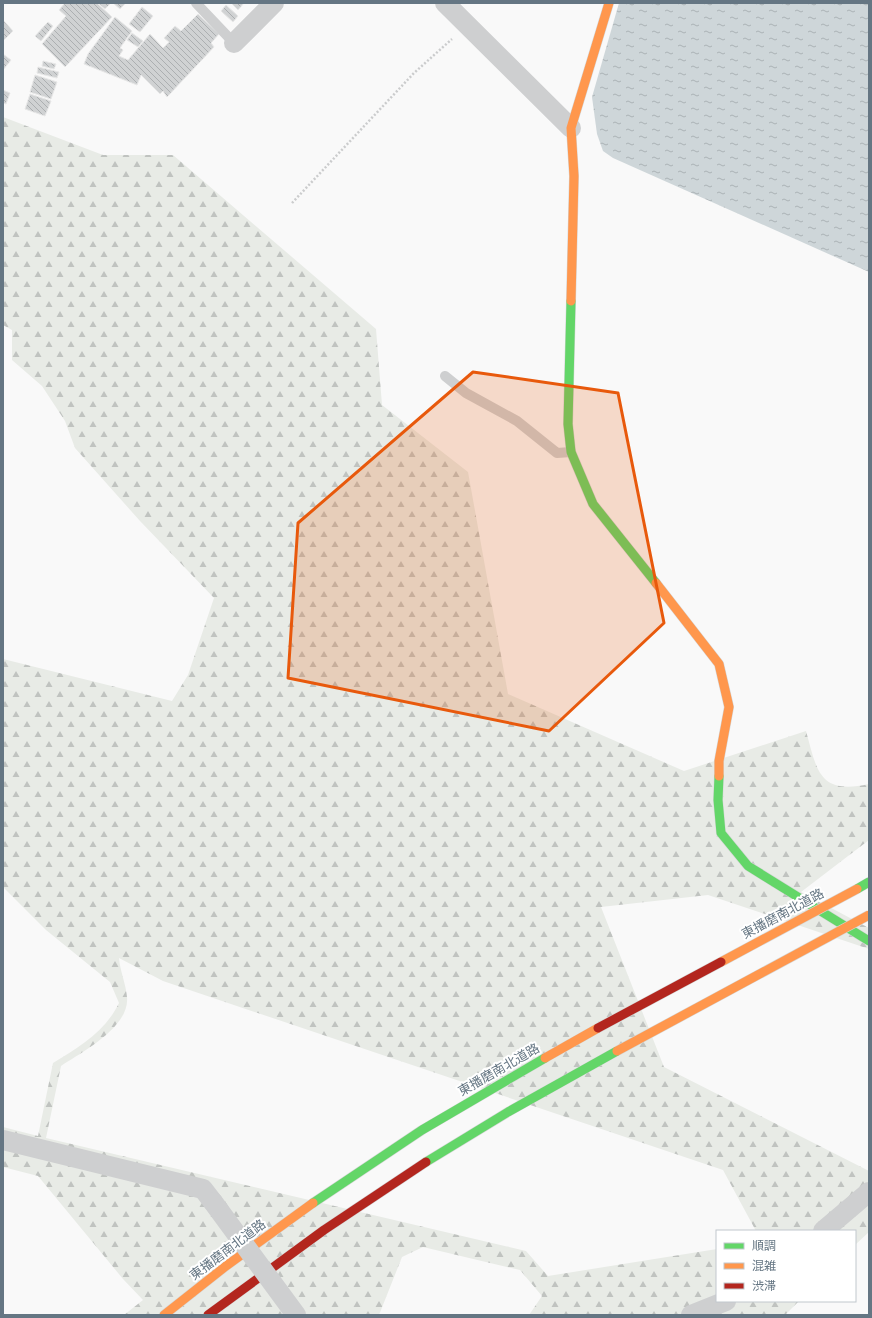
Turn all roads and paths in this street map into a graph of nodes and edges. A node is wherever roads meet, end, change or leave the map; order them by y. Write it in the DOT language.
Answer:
graph roads {
  1 [pos="196,3"];
  2 [pos="274,3"];
  3 [pos="445,3"];
  4 [pos="609,3"];
  5 [pos="465,22"];
  6 [pos="234,43"];
  7 [pos="571,128"];
  8 [pos="292,203"];
  9 [pos="445,376"];
  10 [pos="571,452"];
  11 [pos="869,882"];
  12 [pos="869,915"];
  13 [pos="869,941"];
  14 [pos="3,1140"];
  15 [pos="869,1192"];
  16 [pos="824,1230"];
  17 [pos="724,1302"];
  18 [pos="164,1315"];
  19 [pos="208,1315"];
  20 [pos="296,1315"];
  21 [pos="691,1315"];
  1 -- 6 [label="lane"];
  2 -- 6 [label="street"];
  3 -- 5 [label="street"];
  4 -- 7 [label="main road"];
  5 -- 7 [label="street"];
  5 -- 8 [label="path"];
  7 -- 10 [label="main road"];
  9 -- 10 [label="lane"];
  10 -- 13 [label="main road"];
  11 -- 18 [label="main road, 東播磨南北道路, bridge"];
  12 -- 19 [label="main road, bridge"];
  14 -- 20 [label="street, bridge"];
  15 -- 16 [label="street"];
  17 -- 21 [label="street"];
}
